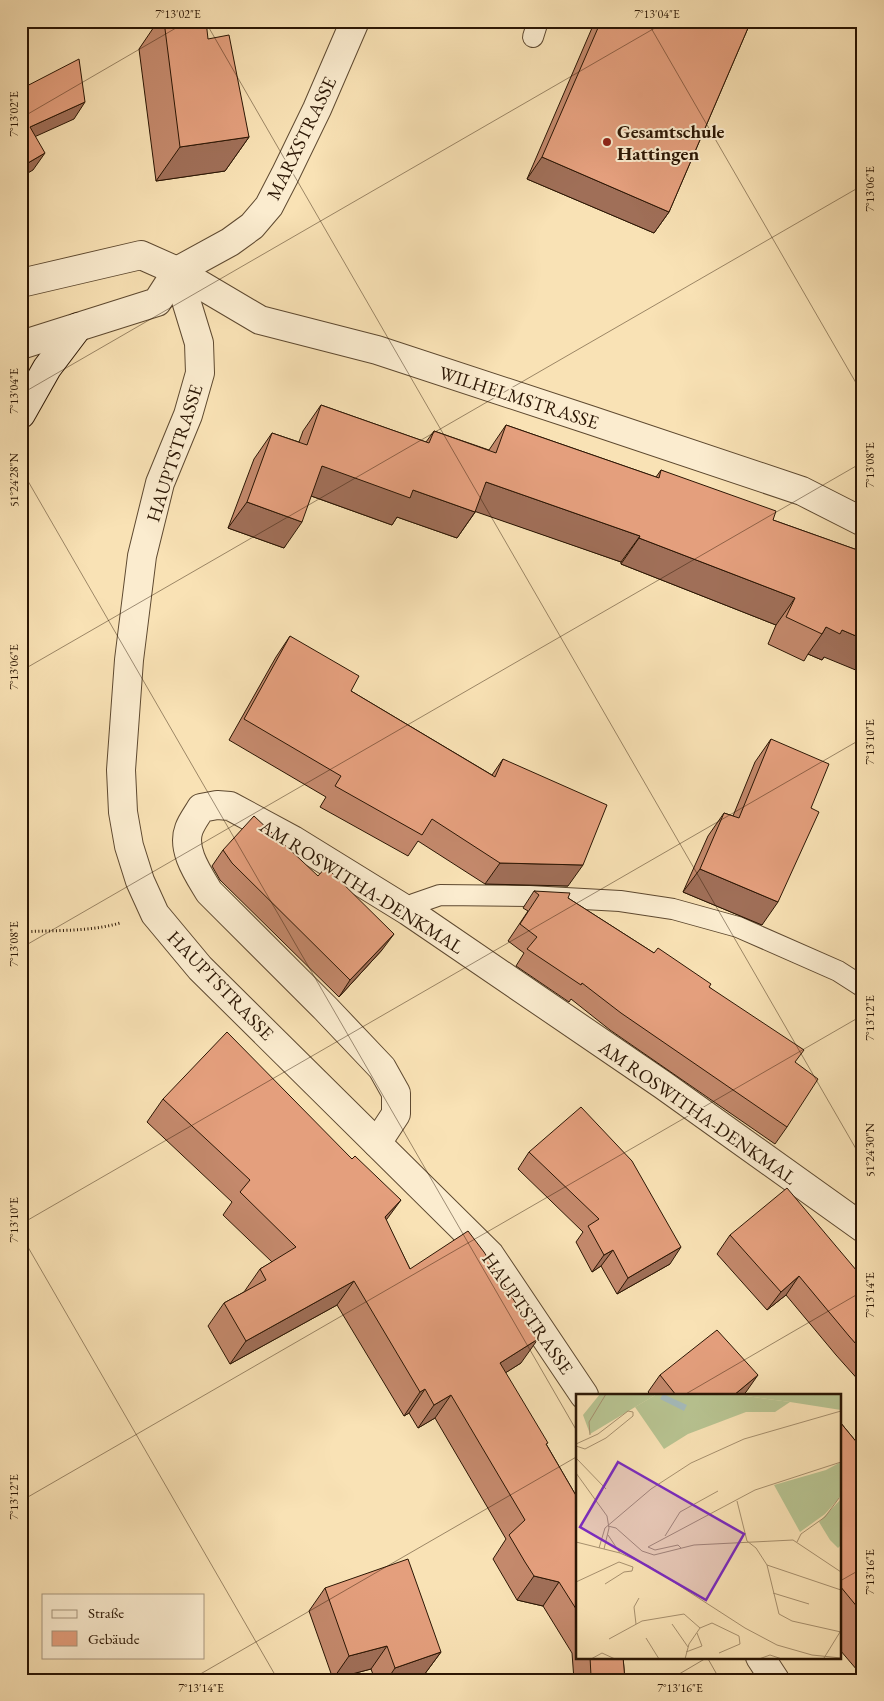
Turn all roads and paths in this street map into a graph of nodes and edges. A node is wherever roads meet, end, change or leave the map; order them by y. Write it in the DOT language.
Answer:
graph roads {
  1 [pos="355,21"];
  2 [pos="177,271"];
  3 [pos="21,283"];
  4 [pos="78,327"];
  5 [pos="21,345"];
  6 [pos="21,414"];
  7 [pos="863,522"];
  8 [pos="408,911"];
  9 [pos="155,914"];
  10 [pos="21,932"];
  11 [pos="863,987"];
  12 [pos="377,1143"];
  13 [pos="863,1228"];
  14 [pos="583,1394"];
  15 [pos="761,1658"];
  16 [pos="775,1680"];
  1 -- 2 [label="street, MARXSTRASSE"];
  2 -- 3 [label="street"];
  2 -- 4 [label="street, MARXSTRASSE"];
  2 -- 7 [label="street, WILHELMSTRASSE"];
  2 -- 9 [label="street, HAUPTSTRASSE"];
  4 -- 5 [label="street, MARXSTRASSE"];
  4 -- 6 [label="street"];
  8 -- 11 [label="lane"];
  8 -- 12 [label="street, AM ROSWITHA-DENKMAL"];
  8 -- 13 [label="street, AM ROSWITHA-DENKMAL"];
  9 -- 10 [label="path"];
  9 -- 12 [label="street, HAUPTSTRASSE"];
  12 -- 14 [label="street, HAUPTSTRASSE"];
  15 -- 16 [label="street"];
}
